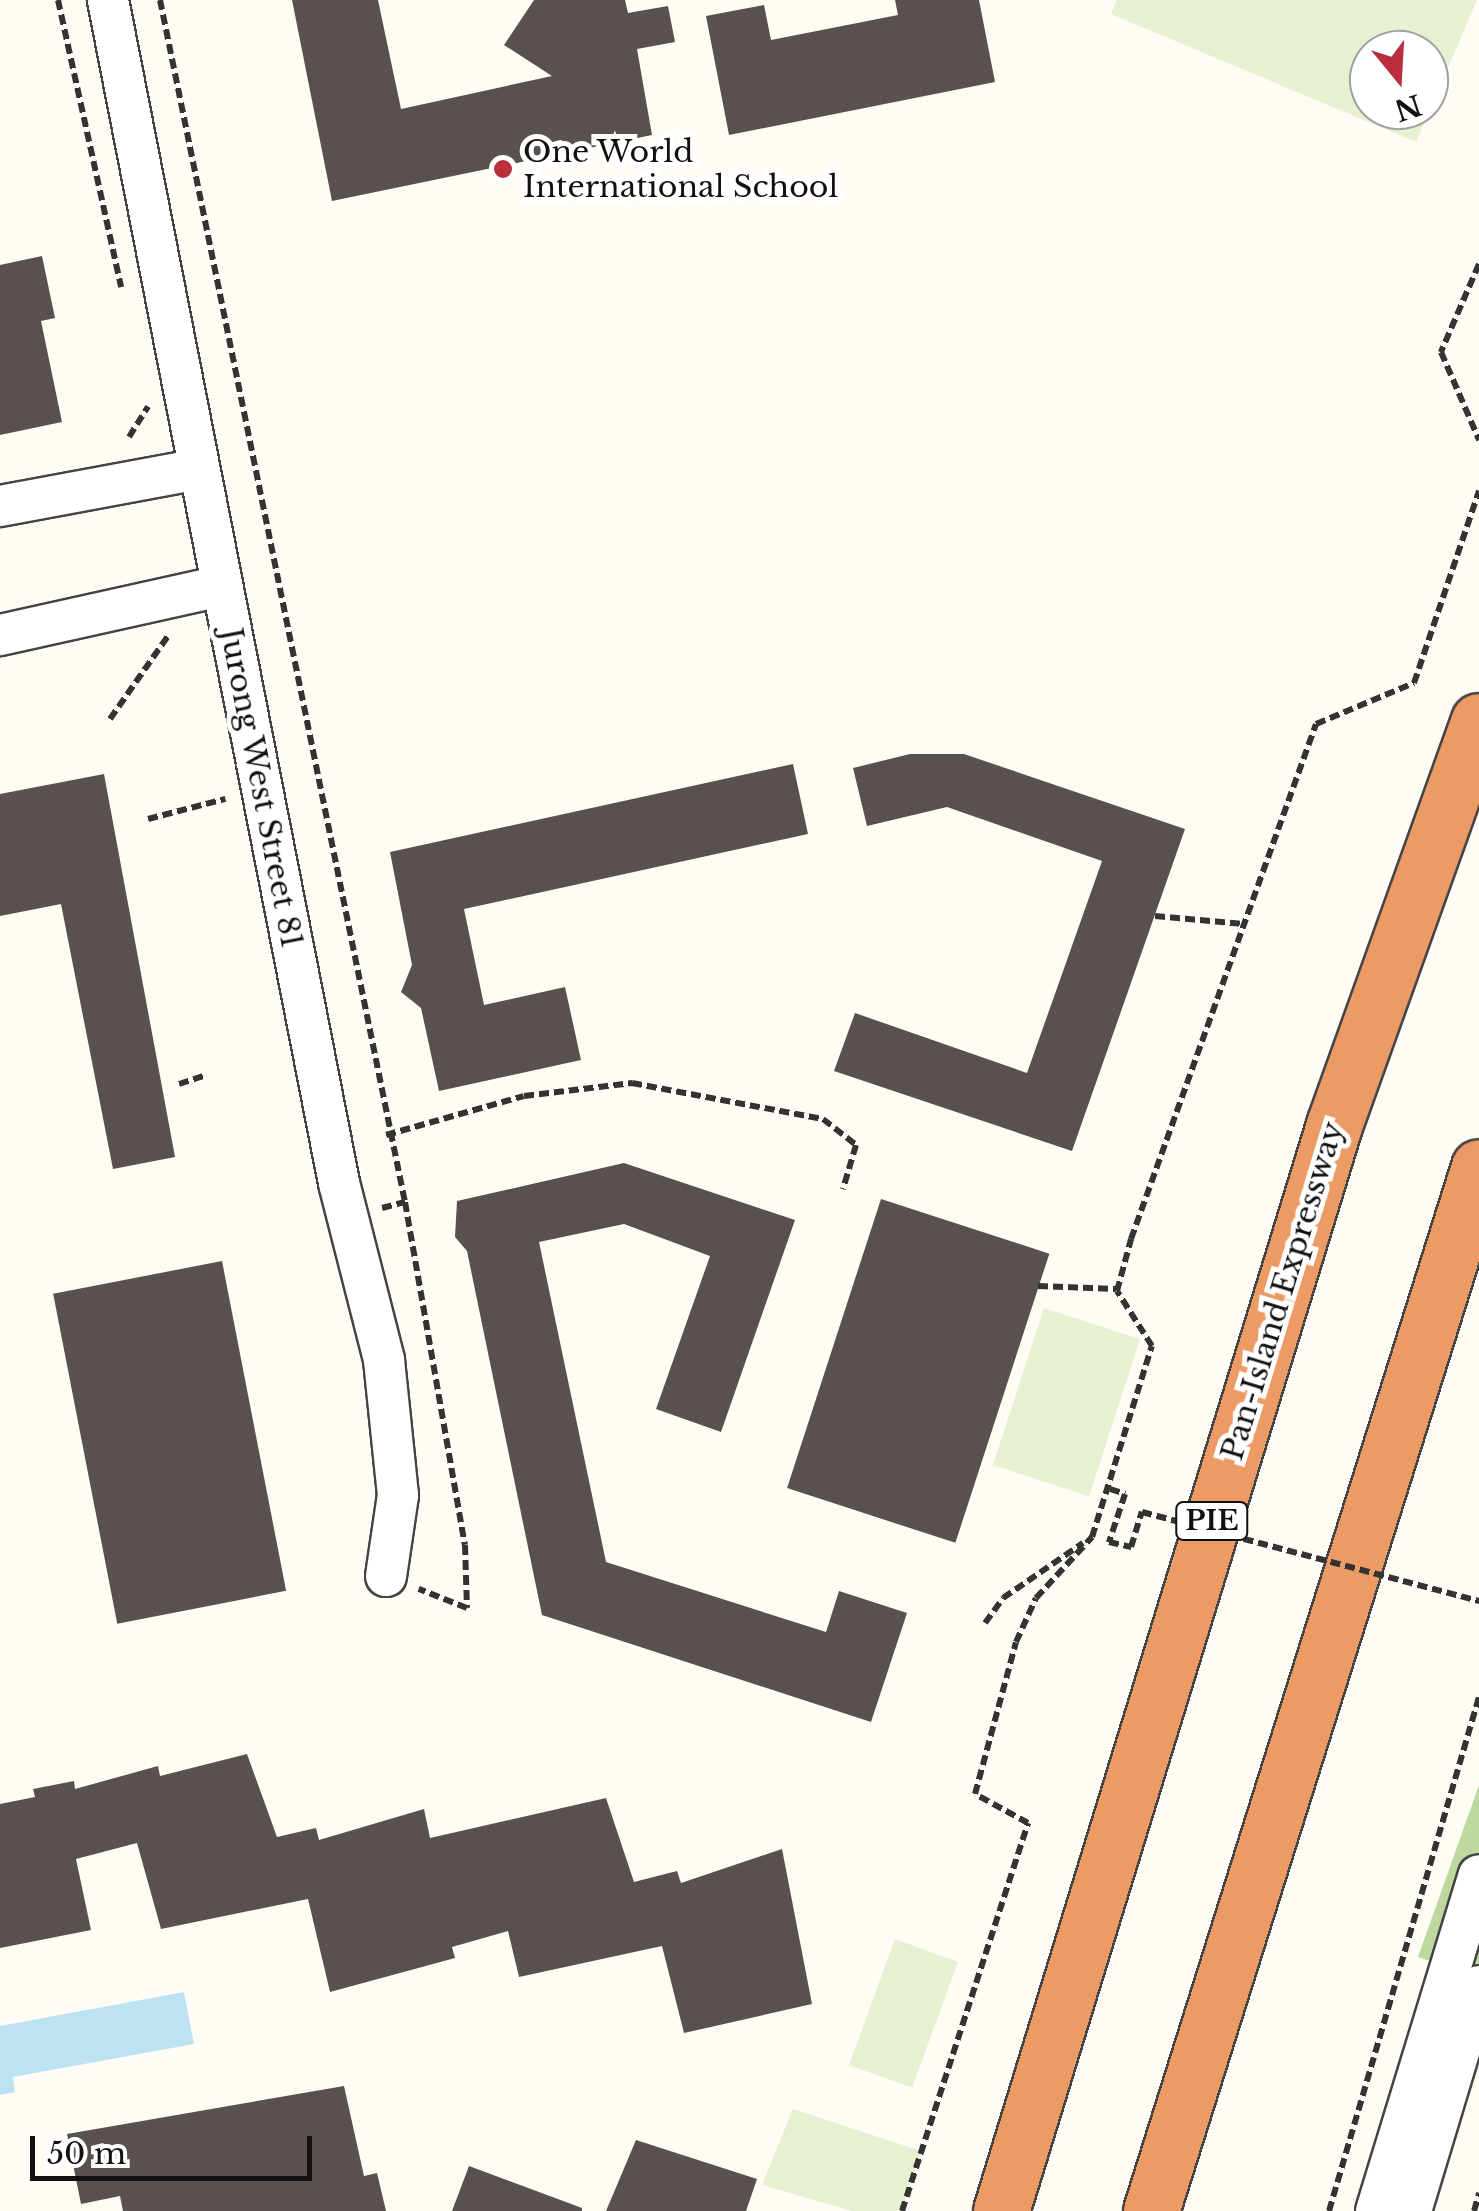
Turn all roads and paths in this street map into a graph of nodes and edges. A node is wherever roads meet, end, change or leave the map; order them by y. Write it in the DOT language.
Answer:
graph roads {
  1 [pos="58,0"];
  2 [pos="108,0"];
  3 [pos="160,0"];
  4 [pos="1479,264"];
  5 [pos="123,298"];
  6 [pos="144,390"];
  7 [pos="129,437"];
  8 [pos="1479,440"];
  9 [pos="194,470"];
  10 [pos="1479,491"];
  11 [pos="0,506"];
  12 [pos="221,586"];
  13 [pos="172,631"];
  14 [pos="0,635"];
  15 [pos="110,719"];
  16 [pos="1479,721"];
  17 [pos="225,798"];
  18 [pos="148,819"];
  19 [pos="1155,916"];
  20 [pos="1244,924"];
  21 [pos="204,1076"];
  22 [pos="179,1084"];
  23 [pos="386,1135"];
  24 [pos="1479,1167"];
  25 [pos="843,1189"];
  26 [pos="1038,1286"];
  27 [pos="1118,1288"];
  28 [pos="1110,1488"];
  29 [pos="1092,1537"];
  30 [pos="386,1576"];
  31 [pos="1479,1601"];
  32 [pos="985,1624"];
  33 [pos="1479,1697"];
  34 [pos="1479,1875"];
  35 [pos="1479,1986"];
  36 [pos="1479,2193"];
  37 [pos="902,2211"];
  38 [pos="1001,2211"];
  39 [pos="1151,2211"];
  40 [pos="1329,2211"];
  41 [pos="1376,2211"];
  42 [pos="1411,2211"];
  43 [pos="1474,2211"];
  1 -- 5 [label="path"];
  2 -- 9 [label="street, Jurong West Street 81"];
  3 -- 23 [label="path"];
  4 -- 8 [label="path"];
  6 -- 7 [label="path"];
  9 -- 11 [label="street"];
  9 -- 12 [label="street, Jurong West Street 81"];
  10 -- 20 [label="path"];
  12 -- 14 [label="street"];
  12 -- 30 [label="street, Jurong West Street 81"];
  13 -- 15 [label="path"];
  16 -- 38 [label="highway, Pan-Island Expressway / PIE"];
  17 -- 18 [label="path"];
  19 -- 20 [label="path"];
  20 -- 27 [label="path"];
  21 -- 22 [label="path"];
  23 -- 25 [label="path"];
  23 -- 30 [label="path"];
  24 -- 39 [label="highway"];
  26 -- 27 [label="path"];
  27 -- 28 [label="path"];
  28 -- 29 [label="path"];
  28 -- 31 [label="path, bridge"];
  29 -- 32 [label="path"];
  29 -- 37 [label="path"];
  33 -- 40 [label="path"];
  34 -- 41 [label="street"];
  35 -- 42 [label="street"];
  36 -- 43 [label="path"];
}
